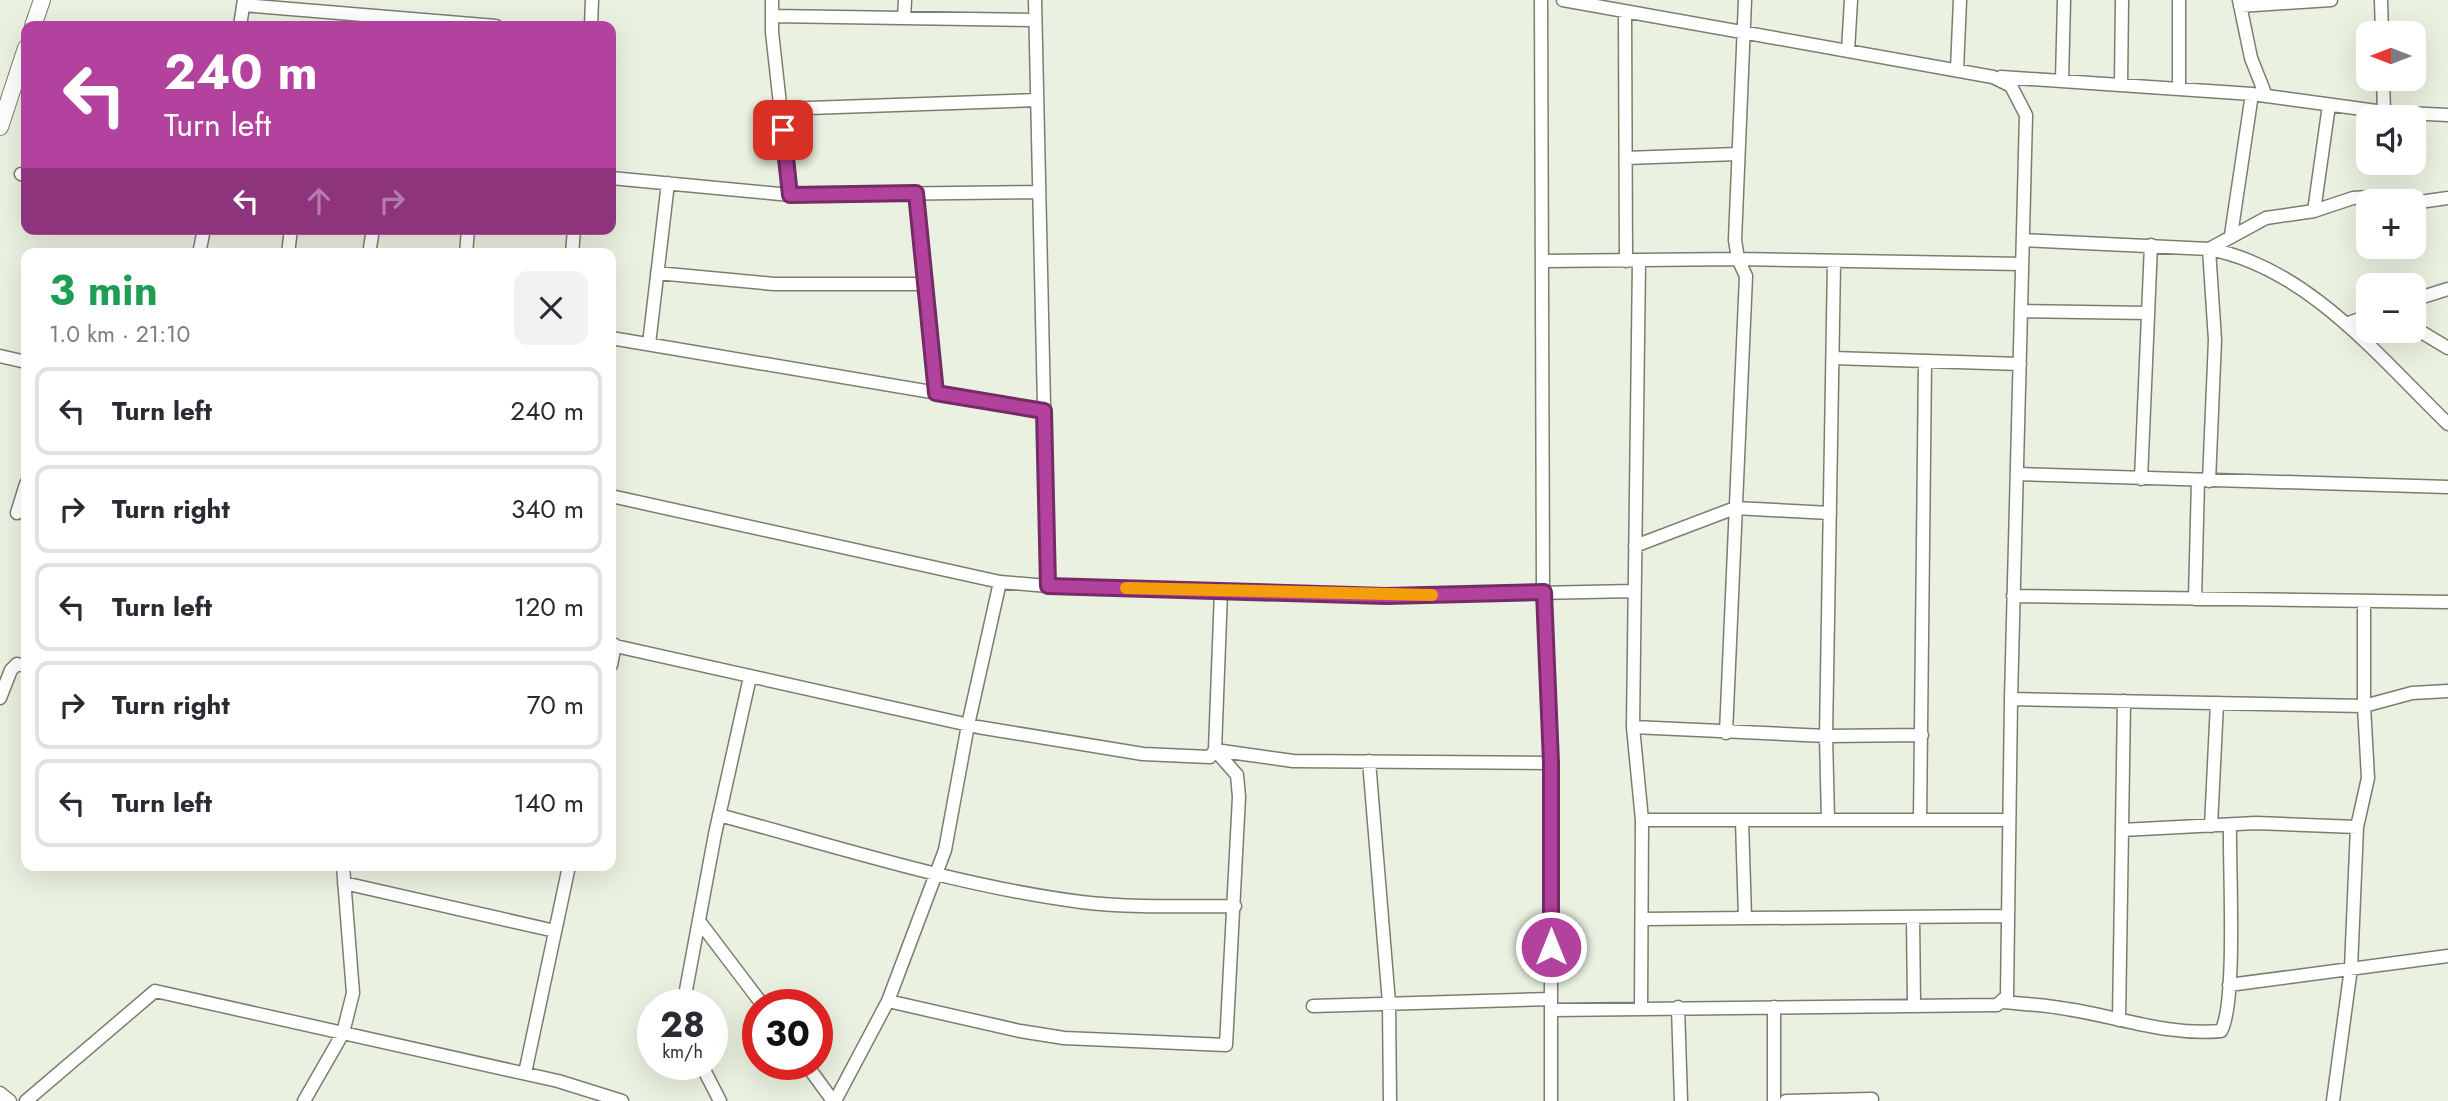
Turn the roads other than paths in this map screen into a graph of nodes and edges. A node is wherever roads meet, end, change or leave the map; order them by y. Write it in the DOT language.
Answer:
graph roads {
  1 [pos="42,0"];
  2 [pos="592,0"];
  3 [pos="772,0"];
  4 [pos="905,0"];
  5 [pos="1035,0"];
  6 [pos="1541,0"];
  7 [pos="1563,0"];
  8 [pos="1745,0"];
  9 [pos="1851,0"];
  10 [pos="1960,0"];
  11 [pos="2064,0"];
  12 [pos="2122,0"];
  13 [pos="2179,0"];
  14 [pos="2331,0"];
  15 [pos="2381,0"];
  16 [pos="2294,1"];
  17 [pos="244,2"];
  18 [pos="2240,3"];
  19 [pos="1625,12"];
  20 [pos="772,16"];
  21 [pos="904,18"];
  22 [pos="1035,20"];
  23 [pos="35,21"];
  24 [pos="241,21"];
  25 [pos="438,21"];
  26 [pos="591,21"];
  27 [pos="2382,21"];
  28 [pos="1743,32"];
  29 [pos="1849,51"];
  30 [pos="21,63"];
  31 [pos="1957,70"];
  32 [pos="1993,76"];
  33 [pos="2063,81"];
  34 [pos="2121,84"];
  35 [pos="2179,88"];
  36 [pos="2252,94"];
  37 [pos="2266,96"];
  38 [pos="1037,100"];
  39 [pos="2329,105"];
  40 [pos="780,109"];
  41 [pos="2356,109"];
  42 [pos="2426,114"];
  43 [pos="2448,115"];
  44 [pos="1,123"];
  45 [pos="1737,154"];
  46 [pos="1626,158"];
  47 [pos="616,178"];
  48 [pos="668,183"];
  49 [pos="1039,192"];
  50 [pos="916,193"];
  51 [pos="790,195"];
  52 [pos="2356,198"];
  53 [pos="2448,198"];
  54 [pos="2426,202"];
  55 [pos="2314,211"];
  56 [pos="2231,235"];
  57 [pos="2023,240"];
  58 [pos="2151,245"];
  59 [pos="2209,249"];
  60 [pos="1738,259"];
  61 [pos="1544,261"];
  62 [pos="1632,261"];
  63 [pos="1833,262"];
  64 [pos="2022,264"];
  65 [pos="657,273"];
  66 [pos="925,284"];
  67 [pos="2448,289"];
  68 [pos="2426,296"];
  69 [pos="2021,311"];
  70 [pos="2148,313"];
  71 [pos="2356,320"];
  72 [pos="2346,324"];
  73 [pos="2426,335"];
  74 [pos="616,339"];
  75 [pos="649,344"];
  76 [pos="2448,348"];
  77 [pos="0,356"];
  78 [pos="1833,358"];
  79 [pos="21,361"];
  80 [pos="1925,361"];
  81 [pos="2020,365"];
  82 [pos="936,393"];
  83 [pos="1044,411"];
  84 [pos="2448,424"];
  85 [pos="2017,474"];
  86 [pos="2141,479"];
  87 [pos="2204,481"];
  88 [pos="2448,487"];
  89 [pos="616,497"];
  90 [pos="21,500"];
  91 [pos="1735,508"];
  92 [pos="17,513"];
  93 [pos="1830,513"];
  94 [pos="1635,546"];
  95 [pos="1000,582"];
  96 [pos="1048,586"];
  97 [pos="1634,591"];
  98 [pos="1221,592"];
  99 [pos="1544,592"];
  100 [pos="2014,596"];
  101 [pos="2195,599"];
  102 [pos="2364,602"];
  103 [pos="2448,602"];
  104 [pos="616,646"];
  105 [pos="21,665"];
  106 [pos="750,677"];
  107 [pos="2448,691"];
  108 [pos="0,698"];
  109 [pos="2011,699"];
  110 [pos="2124,701"];
  111 [pos="2217,703"];
  112 [pos="2364,706"];
  113 [pos="968,725"];
  114 [pos="1633,727"];
  115 [pos="1727,733"];
  116 [pos="1923,735"];
  117 [pos="1826,736"];
  118 [pos="1214,750"];
  119 [pos="1369,761"];
  120 [pos="1551,763"];
  121 [pos="719,815"];
  122 [pos="1642,820"];
  123 [pos="1742,820"];
  124 [pos="1828,820"];
  125 [pos="1920,820"];
  126 [pos="2008,820"];
  127 [pos="2230,825"];
  128 [pos="2211,826"];
  129 [pos="2357,827"];
  130 [pos="2122,830"];
  131 [pos="343,871"];
  132 [pos="568,871"];
  133 [pos="937,874"];
  134 [pos="344,883"];
  135 [pos="1234,906"];
  136 [pos="2007,916"];
  137 [pos="1913,917"];
  138 [pos="1745,918"];
  139 [pos="1642,919"];
  140 [pos="699,921"];
  141 [pos="555,931"];
  142 [pos="2448,956"];
  143 [pos="2351,968"];
  144 [pos="2229,985"];
  145 [pos="686,989"];
  146 [pos="751,989"];
  147 [pos="888,1001"];
  148 [pos="2003,1002"];
  149 [pos="1389,1003"];
  150 [pos="1551,1005"];
  151 [pos="1313,1006"];
  152 [pos="1914,1006"];
  153 [pos="1678,1007"];
  154 [pos="1774,1007"];
  155 [pos="1642,1008"];
  156 [pos="2119,1020"];
  157 [pos="343,1033"];
  158 [pos="525,1073"];
  159 [pos="709,1080"];
  160 [pos="818,1080"];
  161 [pos="0,1093"];
  162 [pos="1872,1099"];
  163 [pos="10,1101"];
  164 [pos="26,1101"];
  165 [pos="304,1101"];
  166 [pos="622,1101"];
  167 [pos="720,1101"];
  168 [pos="834,1101"];
  169 [pos="1390,1101"];
  170 [pos="1551,1101"];
  171 [pos="1681,1101"];
  172 [pos="1774,1101"];
  173 [pos="1786,1101"];
  174 [pos="2333,1101"];
  1 -- 23 [label="main road"];
  2 -- 26 [label="street"];
  3 -- 20 [label="street"];
  4 -- 21 [label="street"];
  5 -- 22 [label="street"];
  6 -- 61 [label="street"];
  7 -- 19 [label="street"];
  8 -- 28 [label="street"];
  9 -- 29 [label="street"];
  10 -- 31 [label="street"];
  11 -- 33 [label="street"];
  12 -- 34 [label="street"];
  13 -- 35 [label="street"];
  14 -- 16 [label="street"];
  15 -- 27 [label="street"];
  16 -- 18 [label="street"];
  17 -- 24 [label="street"];
  17 -- 25 [label="street"];
  18 -- 37 [label="street"];
  19 -- 28 [label="street"];
  19 -- 46 [label="street"];
  20 -- 21 [label="street"];
  20 -- 40 [label="street"];
  21 -- 22 [label="street"];
  22 -- 38 [label="street"];
  28 -- 29 [label="street"];
  28 -- 45 [label="street"];
  29 -- 31 [label="street"];
  30 -- 44 [label="main road"];
  31 -- 32 [label="street"];
  32 -- 33 [label="street"];
  32 -- 57 [label="street"];
  33 -- 34 [label="street"];
  34 -- 35 [label="street"];
  35 -- 36 [label="street"];
  36 -- 37 [label="street"];
  36 -- 56 [label="street"];
  37 -- 39 [label="street"];
  38 -- 40 [label="street"];
  38 -- 49 [label="street"];
  39 -- 41 [label="street"];
  39 -- 55 [label="street"];
  40 -- 51 [label="street"];
  42 -- 43 [label="street"];
  45 -- 46 [label="street"];
  45 -- 60 [label="street"];
  46 -- 62 [label="street"];
  47 -- 48 [label="street"];
  48 -- 51 [label="street"];
  48 -- 65 [label="street"];
  49 -- 50 [label="street"];
  49 -- 83 [label="street"];
  50 -- 51 [label="street"];
  50 -- 66 [label="street"];
  52 -- 55 [label="street"];
  53 -- 54 [label="street"];
  55 -- 56 [label="street"];
  56 -- 59 [label="street"];
  57 -- 58 [label="street"];
  57 -- 64 [label="street"];
  58 -- 59 [label="street"];
  58 -- 70 [label="street"];
  59 -- 72 [label="street"];
  59 -- 87 [label="street"];
  60 -- 62 [label="street"];
  60 -- 63 [label="street"];
  60 -- 91 [label="street"];
  61 -- 62 [label="street"];
  61 -- 99 [label="street"];
  62 -- 94 [label="street"];
  63 -- 64 [label="street"];
  63 -- 78 [label="street"];
  64 -- 69 [label="street"];
  65 -- 66 [label="street"];
  65 -- 75 [label="street"];
  66 -- 82 [label="street"];
  67 -- 68 [label="street"];
  69 -- 70 [label="street"];
  69 -- 81 [label="street"];
  70 -- 86 [label="street"];
  71 -- 72 [label="street"];
  72 -- 84 [label="street"];
  73 -- 76 [label="street"];
  74 -- 75 [label="street"];
  75 -- 82 [label="street"];
  77 -- 79 [label="street"];
  78 -- 80 [label="street"];
  78 -- 93 [label="street"];
  80 -- 81 [label="street"];
  80 -- 116 [label="street"];
  81 -- 85 [label="street"];
  82 -- 83 [label="street"];
  83 -- 96 [label="street"];
  85 -- 86 [label="street"];
  85 -- 100 [label="street"];
  86 -- 87 [label="street"];
  87 -- 88 [label="street"];
  87 -- 101 [label="street"];
  89 -- 95 [label="street"];
  90 -- 92 [label="street"];
  91 -- 93 [label="street"];
  91 -- 94 [label="street"];
  91 -- 115 [label="street"];
  93 -- 117 [label="street"];
  94 -- 97 [label="street"];
  95 -- 96 [label="street"];
  95 -- 113 [label="street"];
  96 -- 98 [label="street"];
  97 -- 99 [label="street"];
  97 -- 114 [label="street"];
  98 -- 99 [label="street"];
  98 -- 118 [label="street"];
  99 -- 120 [label="street"];
  100 -- 101 [label="street"];
  100 -- 109 [label="street"];
  101 -- 102 [label="street"];
  102 -- 103 [label="street"];
  102 -- 112 [label="street"];
  104 -- 106 [label="street"];
  105 -- 108 [label="street"];
  106 -- 113 [label="street"];
  106 -- 121 [label="street"];
  107 -- 112 [label="street"];
  109 -- 110 [label="street"];
  109 -- 126 [label="street"];
  110 -- 111 [label="street"];
  110 -- 130 [label="street"];
  111 -- 112 [label="street"];
  111 -- 128 [label="street"];
  112 -- 129 [label="street"];
  113 -- 118 [label="street"];
  113 -- 133 [label="street"];
  114 -- 115 [label="street"];
  114 -- 122 [label="street"];
  115 -- 117 [label="street"];
  116 -- 117 [label="street"];
  116 -- 125 [label="street"];
  117 -- 124 [label="street"];
  118 -- 119 [label="street"];
  118 -- 135 [label="street"];
  119 -- 120 [label="street"];
  119 -- 149 [label="street"];
  120 -- 150 [label="street"];
  121 -- 133 [label="street"];
  121 -- 140 [label="street"];
  122 -- 123 [label="street"];
  122 -- 139 [label="street"];
  123 -- 124 [label="street"];
  123 -- 138 [label="street"];
  124 -- 125 [label="street"];
  125 -- 126 [label="street"];
  126 -- 136 [label="street"];
  127 -- 128 [label="street"];
  127 -- 129 [label="street"];
  127 -- 144 [label="street"];
  128 -- 130 [label="street"];
  129 -- 143 [label="street"];
  130 -- 156 [label="street"];
  131 -- 134 [label="street"];
  132 -- 141 [label="street"];
  133 -- 135 [label="street"];
  133 -- 147 [label="street"];
  134 -- 141 [label="street"];
  134 -- 157 [label="street"];
  135 -- 147 [label="street"];
  136 -- 137 [label="street"];
  136 -- 148 [label="street"];
  137 -- 138 [label="street"];
  137 -- 152 [label="street"];
  138 -- 139 [label="street"];
  139 -- 155 [label="street"];
  140 -- 145 [label="street"];
  140 -- 146 [label="street"];
  141 -- 158 [label="street"];
  142 -- 143 [label="street"];
  143 -- 144 [label="street"];
  143 -- 174 [label="street"];
  144 -- 156 [label="street"];
  147 -- 168 [label="street"];
  148 -- 152 [label="street"];
  148 -- 156 [label="street"];
  149 -- 150 [label="street"];
  149 -- 151 [label="street"];
  149 -- 169 [label="street"];
  150 -- 155 [label="street"];
  150 -- 170 [label="street"];
  152 -- 154 [label="street"];
  153 -- 154 [label="street"];
  153 -- 155 [label="street"];
  153 -- 171 [label="street"];
  154 -- 172 [label="street"];
  157 -- 158 [label="street"];
  157 -- 164 [label="street"];
  157 -- 165 [label="street"];
  158 -- 166 [label="street"];
  159 -- 167 [label="street"];
  160 -- 168 [label="street"];
  161 -- 163 [label="street"];
  162 -- 173 [label="street"];
}
